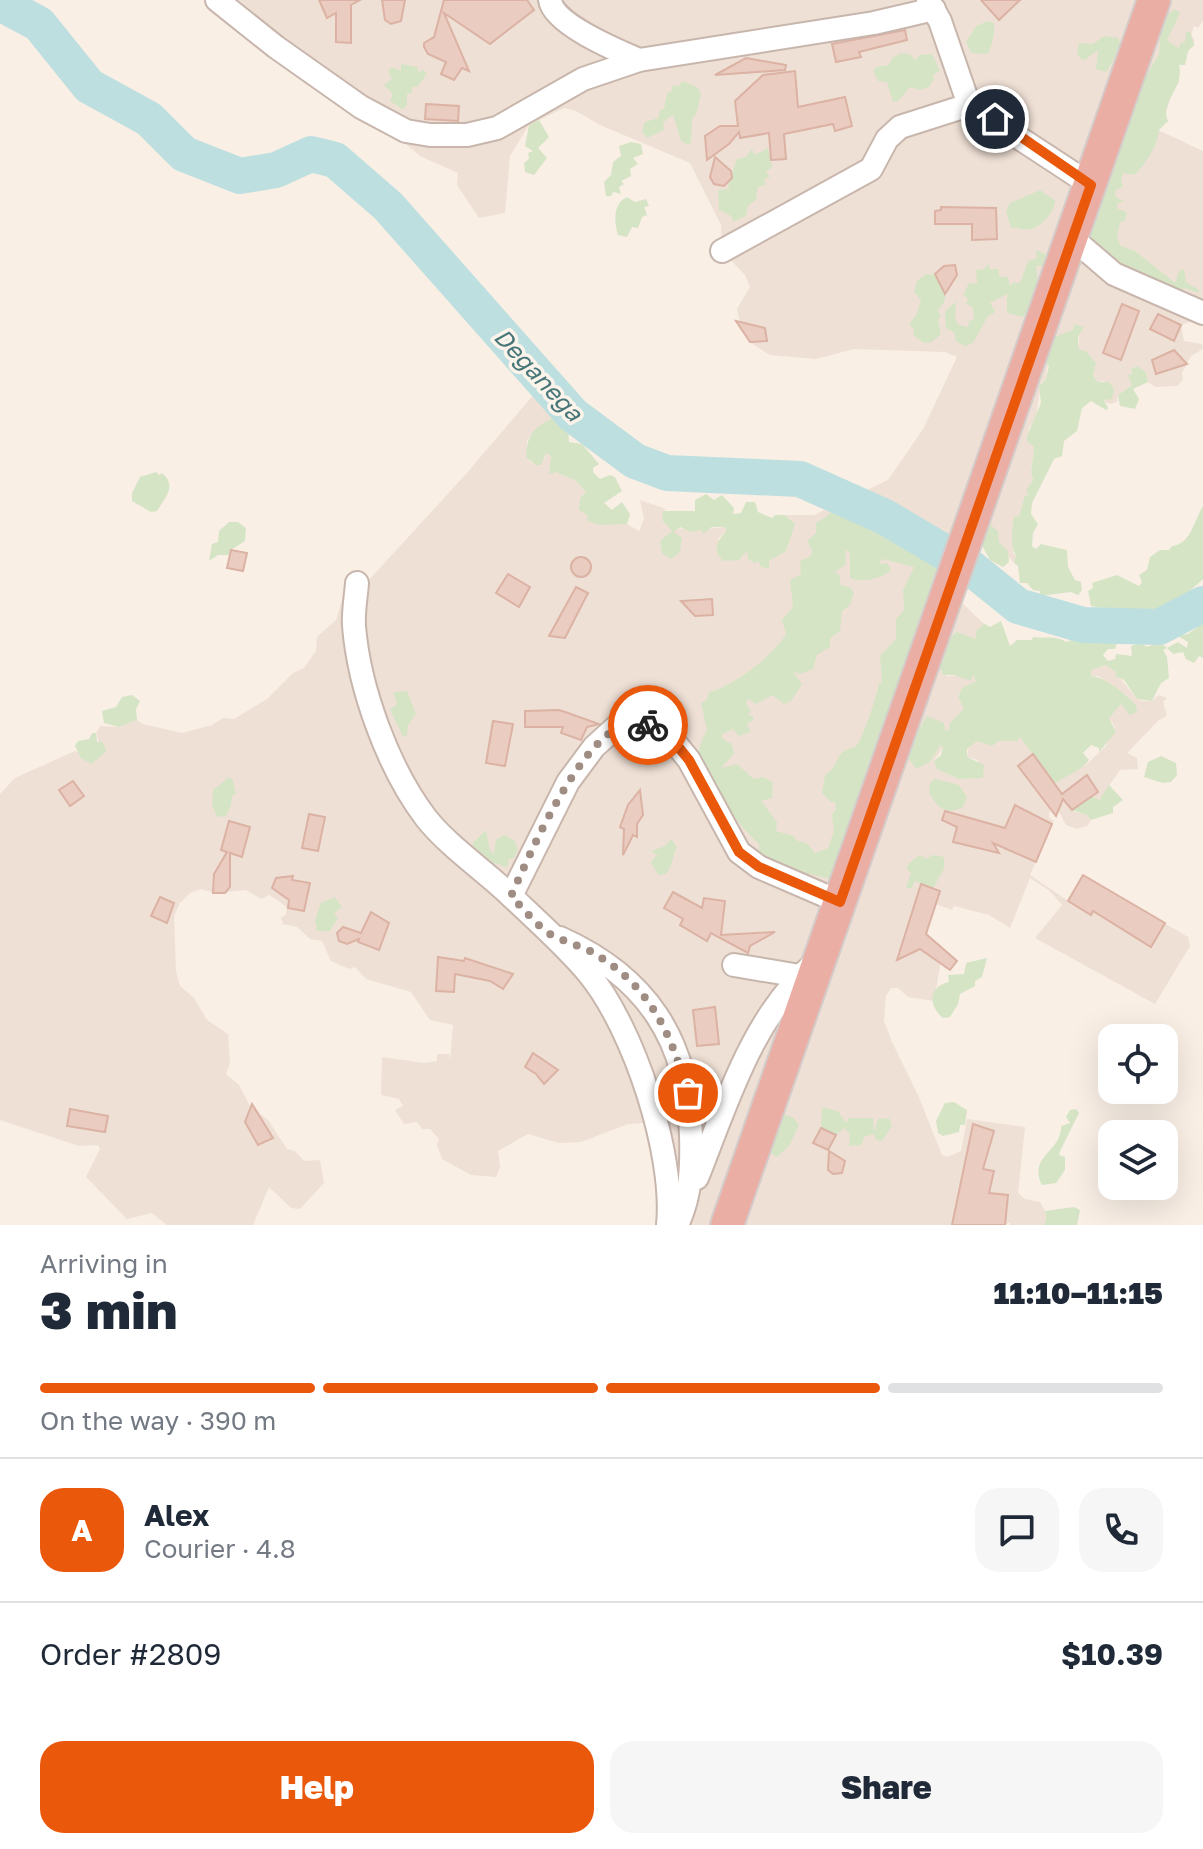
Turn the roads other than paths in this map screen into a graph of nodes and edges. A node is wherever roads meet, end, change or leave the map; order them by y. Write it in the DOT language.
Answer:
graph roads {
  1 [pos="217,0"];
  2 [pos="1154,0"];
  3 [pos="549,2"];
  4 [pos="931,4"];
  5 [pos="639,60"];
  6 [pos="969,105"];
  7 [pos="1091,185"];
  8 [pos="1071,237"];
  9 [pos="722,251"];
  10 [pos="1203,313"];
  11 [pos="357,583"];
  12 [pos="511,896"];
  13 [pos="840,902"];
  14 [pos="548,933"];
  15 [pos="734,965"];
  16 [pos="810,968"];
  17 [pos="681,1217"];
  18 [pos="668,1225"];
  19 [pos="727,1225"];
  1 -- 5 [label="street"];
  2 -- 7 [label="highway"];
  3 -- 5 [label="street"];
  4 -- 5 [label="street"];
  4 -- 6 [label="street"];
  6 -- 7 [label="street"];
  6 -- 9 [label="street"];
  7 -- 8 [label="highway"];
  8 -- 10 [label="street"];
  8 -- 13 [label="highway"];
  11 -- 12 [label="street"];
  12 -- 13 [label="street"];
  12 -- 14 [label="street"];
  13 -- 16 [label="highway"];
  14 -- 17 [label="street"];
  14 -- 18 [label="street"];
  15 -- 16 [label="street"];
  16 -- 17 [label="street"];
  16 -- 19 [label="highway"];
}
